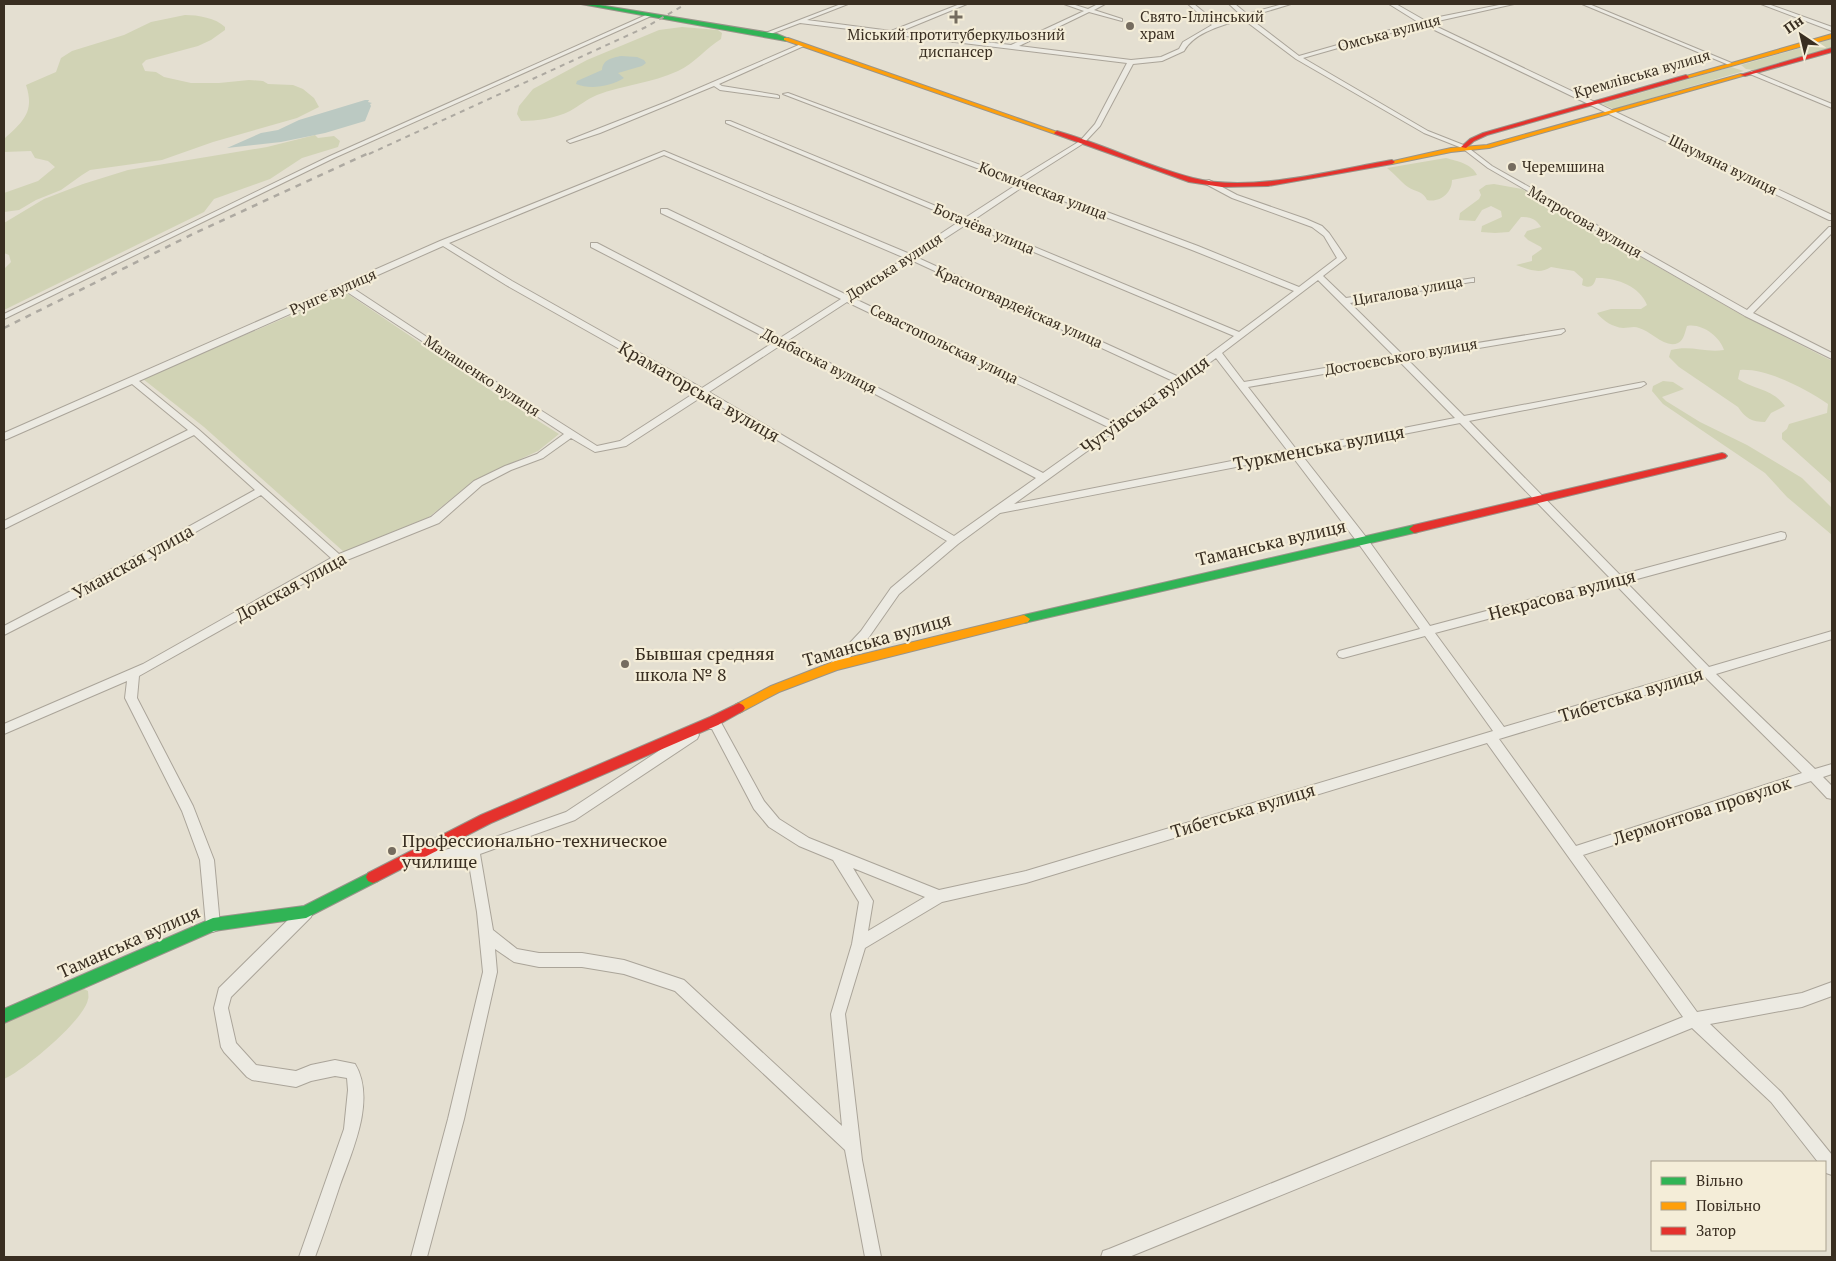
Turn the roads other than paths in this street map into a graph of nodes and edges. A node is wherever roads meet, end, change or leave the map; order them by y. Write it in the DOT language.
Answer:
graph roads {
  1 [pos="584,4"];
  2 [pos="845,4"];
  3 [pos="964,4"];
  4 [pos="1067,4"];
  5 [pos="1102,4"];
  6 [pos="1190,4"];
  7 [pos="1232,4"];
  8 [pos="1288,4"];
  9 [pos="1392,4"];
  10 [pos="1510,4"];
  11 [pos="1585,4"];
  12 [pos="1764,4"];
  13 [pos="1089,11"];
  14 [pos="1244,15"];
  15 [pos="648,16"];
  16 [pos="1120,20"];
  17 [pos="798,21"];
  18 [pos="1423,22"];
  19 [pos="1216,25"];
  20 [pos="1832,29"];
  21 [pos="891,33"];
  22 [pos="766,34"];
  23 [pos="1832,36"];
  24 [pos="803,45"];
  25 [pos="1013,47"];
  26 [pos="1832,50"];
  27 [pos="1298,58"];
  28 [pos="1131,62"];
  29 [pos="1731,64"];
  30 [pos="1752,73"];
  31 [pos="714,83"];
  32 [pos="786,94"];
  33 [pos="777,97"];
  34 [pos="1594,103"];
  35 [pos="1832,106"];
  36 [pos="1614,113"];
  37 [pos="728,122"];
  38 [pos="570,141"];
  39 [pos="1082,142"];
  40 [pos="1464,147"];
  41 [pos="664,153"];
  42 [pos="1019,181"];
  43 [pos="1206,182"];
  44 [pos="664,211"];
  45 [pos="1832,218"];
  46 [pos="966,221"];
  47 [pos="1832,229"];
  48 [pos="443,243"];
  49 [pos="594,245"];
  50 [pos="910,257"];
  51 [pos="1319,276"];
  52 [pos="1471,280"];
  53 [pos="346,287"];
  54 [pos="1299,290"];
  55 [pos="848,298"];
  56 [pos="1345,301"];
  57 [pos="1748,314"];
  58 [pos="4,317"];
  59 [pos="1560,331"];
  60 [pos="1240,335"];
  61 [pos="781,341"];
  62 [pos="1216,353"];
  63 [pos="1832,356"];
  64 [pos="1400,357"];
  65 [pos="132,379"];
  66 [pos="1180,380"];
  67 [pos="1641,384"];
  68 [pos="1241,385"];
  69 [pos="702,392"];
  70 [pos="1462,419"];
  71 [pos="1116,427"];
  72 [pos="195,431"];
  73 [pos="570,434"];
  74 [pos="4,437"];
  75 [pos="623,444"];
  76 [pos="1294,453"];
  77 [pos="1722,456"];
  78 [pos="1044,478"];
  79 [pos="261,490"];
  80 [pos="1540,500"];
  81 [pos="996,511"];
  82 [pos="4,525"];
  83 [pos="1781,536"];
  84 [pos="1362,540"];
  85 [pos="954,541"];
  86 [pos="338,559"];
  87 [pos="1618,580"];
  88 [pos="4,631"];
  89 [pos="1429,631"];
  90 [pos="1832,635"];
  91 [pos="1343,654"];
  92 [pos="836,666"];
  93 [pos="1707,672"];
  94 [pos="134,673"];
  95 [pos="714,721"];
  96 [pos="4,729"];
  97 [pos="1495,735"];
  98 [pos="1832,769"];
  99 [pos="1813,775"];
  100 [pos="1832,794"];
  101 [pos="473,851"];
  102 [pos="1572,853"];
  103 [pos="838,856"];
  104 [pos="408,860"];
  105 [pos="939,896"];
  106 [pos="306,912"];
  107 [pos="213,924"];
  108 [pos="486,933"];
  109 [pos="859,944"];
  110 [pos="1832,989"];
  111 [pos="4,1016"];
  112 [pos="1694,1020"];
  113 [pos="852,1146"];
  114 [pos="1832,1167"];
  115 [pos="307,1257"];
  116 [pos="419,1257"];
  117 [pos="874,1257"];
  118 [pos="1109,1257"];
  1 -- 15 [label="street, Кремлівська вулиця"];
  2 -- 17 [label="street"];
  3 -- 21 [label="street"];
  4 -- 13 [label="street"];
  5 -- 13 [label="street"];
  6 -- 19 [label="street"];
  7 -- 14 [label="street, Матросова вулиця"];
  8 -- 14 [label="street"];
  9 -- 18 [label="street"];
  10 -- 18 [label="street, Омська вулиця"];
  11 -- 29 [label="street"];
  12 -- 20 [label="street"];
  13 -- 16 [label="street"];
  13 -- 25 [label="street"];
  14 -- 19 [label="street"];
  14 -- 27 [label="street, Матросова вулиця"];
  15 -- 22 [label="street, Кремлівська вулиця"];
  15 -- 58 [label="street"];
  17 -- 21 [label="street"];
  17 -- 22 [label="street"];
  18 -- 27 [label="street, Омська вулиця"];
  18 -- 34 [label="street"];
  19 -- 28 [label="street"];
  21 -- 25 [label="street"];
  22 -- 24 [label="street, Кремлівська вулиця"];
  23 -- 29 [label="street, Кремлівська вулиця"];
  24 -- 31 [label="street"];
  24 -- 39 [label="street, Кремлівська вулиця"];
  25 -- 28 [label="street"];
  26 -- 30 [label="street, Кремлівська вулиця"];
  27 -- 40 [label="street, Матросова вулиця"];
  28 -- 39 [label="street, Донська вулиця"];
  29 -- 34 [label="street, Кремлівська вулиця"];
  30 -- 35 [label="street"];
  30 -- 36 [label="street, Кремлівська вулиця"];
  31 -- 33 [label="street"];
  31 -- 38 [label="street"];
  32 -- 42 [label="street, Космическая улица"];
  34 -- 36 [label="street, Шаумяна вулиця"];
  34 -- 40 [label="street, Кремлівська вулиця"];
  36 -- 40 [label="street, Кремлівська вулиця"];
  36 -- 45 [label="street, Шаумяна вулиця"];
  37 -- 46 [label="street, Богачёва улица"];
  39 -- 42 [label="street, Донська вулиця"];
  39 -- 43 [label="street, Кремлівська вулиця"];
  40 -- 43 [label="street, Кремлівська вулиця"];
  40 -- 57 [label="street, Матросова вулиця"];
  41 -- 48 [label="street, Рунге вулиця"];
  41 -- 50 [label="street, Красногвардейская улица"];
  42 -- 46 [label="street, Донська вулиця"];
  42 -- 54 [label="street, Космическая улица"];
  43 -- 51 [label="street, Чугуївська вулиця"];
  44 -- 55 [label="street, Севастопольская улица"];
  46 -- 50 [label="street, Донська вулиця"];
  46 -- 60 [label="street, Богачёва улица"];
  47 -- 57 [label="street"];
  48 -- 53 [label="street, Рунге вулиця"];
  48 -- 69 [label="street, Краматорська вулиця"];
  49 -- 61 [label="street, Донбаська вулиця"];
  50 -- 55 [label="street, Донська вулиця"];
  50 -- 66 [label="street, Красногвардейская улица"];
  51 -- 54 [label="street, Чугуївська вулиця"];
  51 -- 56 [label="street"];
  52 -- 56 [label="street, Цигалова улица"];
  53 -- 65 [label="street, Рунге вулиця"];
  53 -- 73 [label="street, Малашенко вулиця"];
  54 -- 60 [label="street, Чугуївська вулиця"];
  55 -- 61 [label="street, Донська вулиця"];
  55 -- 71 [label="street, Севастопольская улица"];
  56 -- 64 [label="street"];
  57 -- 63 [label="street, Матросова вулиця"];
  59 -- 64 [label="street, Достоєвського вулиця"];
  60 -- 62 [label="street, Чугуївська вулиця"];
  61 -- 69 [label="street, Донська вулиця"];
  61 -- 78 [label="street, Донбаська вулиця"];
  62 -- 66 [label="street, Чугуївська вулиця"];
  62 -- 68 [label="street"];
  64 -- 68 [label="street, Достоєвського вулиця"];
  64 -- 70 [label="street"];
  65 -- 72 [label="street"];
  65 -- 74 [label="street, Рунге вулиця"];
  66 -- 71 [label="street, Чугуївська вулиця"];
  67 -- 70 [label="street, Туркменська вулиця"];
  68 -- 76 [label="street"];
  69 -- 75 [label="street, Донська вулиця"];
  69 -- 85 [label="street, Краматорська вулиця"];
  70 -- 76 [label="street, Туркменська вулиця"];
  70 -- 80 [label="street"];
  71 -- 78 [label="street, Чугуївська вулиця"];
  72 -- 79 [label="street"];
  72 -- 82 [label="street"];
  73 -- 75 [label="street, Малашенко вулиця"];
  73 -- 86 [label="street, Донская улица"];
  76 -- 81 [label="street, Туркменська вулиця"];
  76 -- 84 [label="street"];
  77 -- 80 [label="street, Таманська вулиця"];
  78 -- 81 [label="street, Чугуївська вулиця"];
  79 -- 86 [label="street"];
  79 -- 88 [label="street, Уманская улица"];
  80 -- 84 [label="street, Таманська вулиця"];
  80 -- 87 [label="street"];
  81 -- 85 [label="street, Чугуївська вулиця"];
  83 -- 87 [label="street, Некрасова вулиця"];
  84 -- 89 [label="street"];
  84 -- 92 [label="street, Таманська вулиця"];
  85 -- 92 [label="street, Чугуївська вулиця"];
  86 -- 94 [label="street, Донская улица"];
  87 -- 89 [label="street, Некрасова вулиця"];
  87 -- 93 [label="street"];
  89 -- 91 [label="street, Некрасова вулиця"];
  89 -- 97 [label="street"];
  90 -- 93 [label="street, Тибетська вулиця"];
  92 -- 95 [label="street, Таманська вулиця"];
  93 -- 97 [label="street, Тибетська вулиця"];
  93 -- 99 [label="street"];
  94 -- 96 [label="street, Донская улица"];
  94 -- 107 [label="street"];
  95 -- 101 [label="street"];
  95 -- 103 [label="street"];
  95 -- 104 [label="street, Таманська вулиця"];
  97 -- 102 [label="street"];
  97 -- 105 [label="street, Тибетська вулиця"];
  98 -- 99 [label="street, Лермонтова провулок"];
  99 -- 100 [label="street"];
  99 -- 102 [label="street, Лермонтова провулок"];
  101 -- 104 [label="street"];
  101 -- 108 [label="street"];
  102 -- 112 [label="street"];
  103 -- 105 [label="street"];
  103 -- 109 [label="street"];
  104 -- 106 [label="street, Таманська вулиця"];
  105 -- 109 [label="street, Тибетська вулиця"];
  106 -- 107 [label="street, Таманська вулиця"];
  106 -- 115 [label="street"];
  107 -- 111 [label="street, Таманська вулиця"];
  108 -- 113 [label="street"];
  108 -- 116 [label="street"];
  109 -- 113 [label="street"];
  110 -- 112 [label="street"];
  112 -- 114 [label="street"];
  112 -- 118 [label="street"];
  113 -- 117 [label="street"];
}
